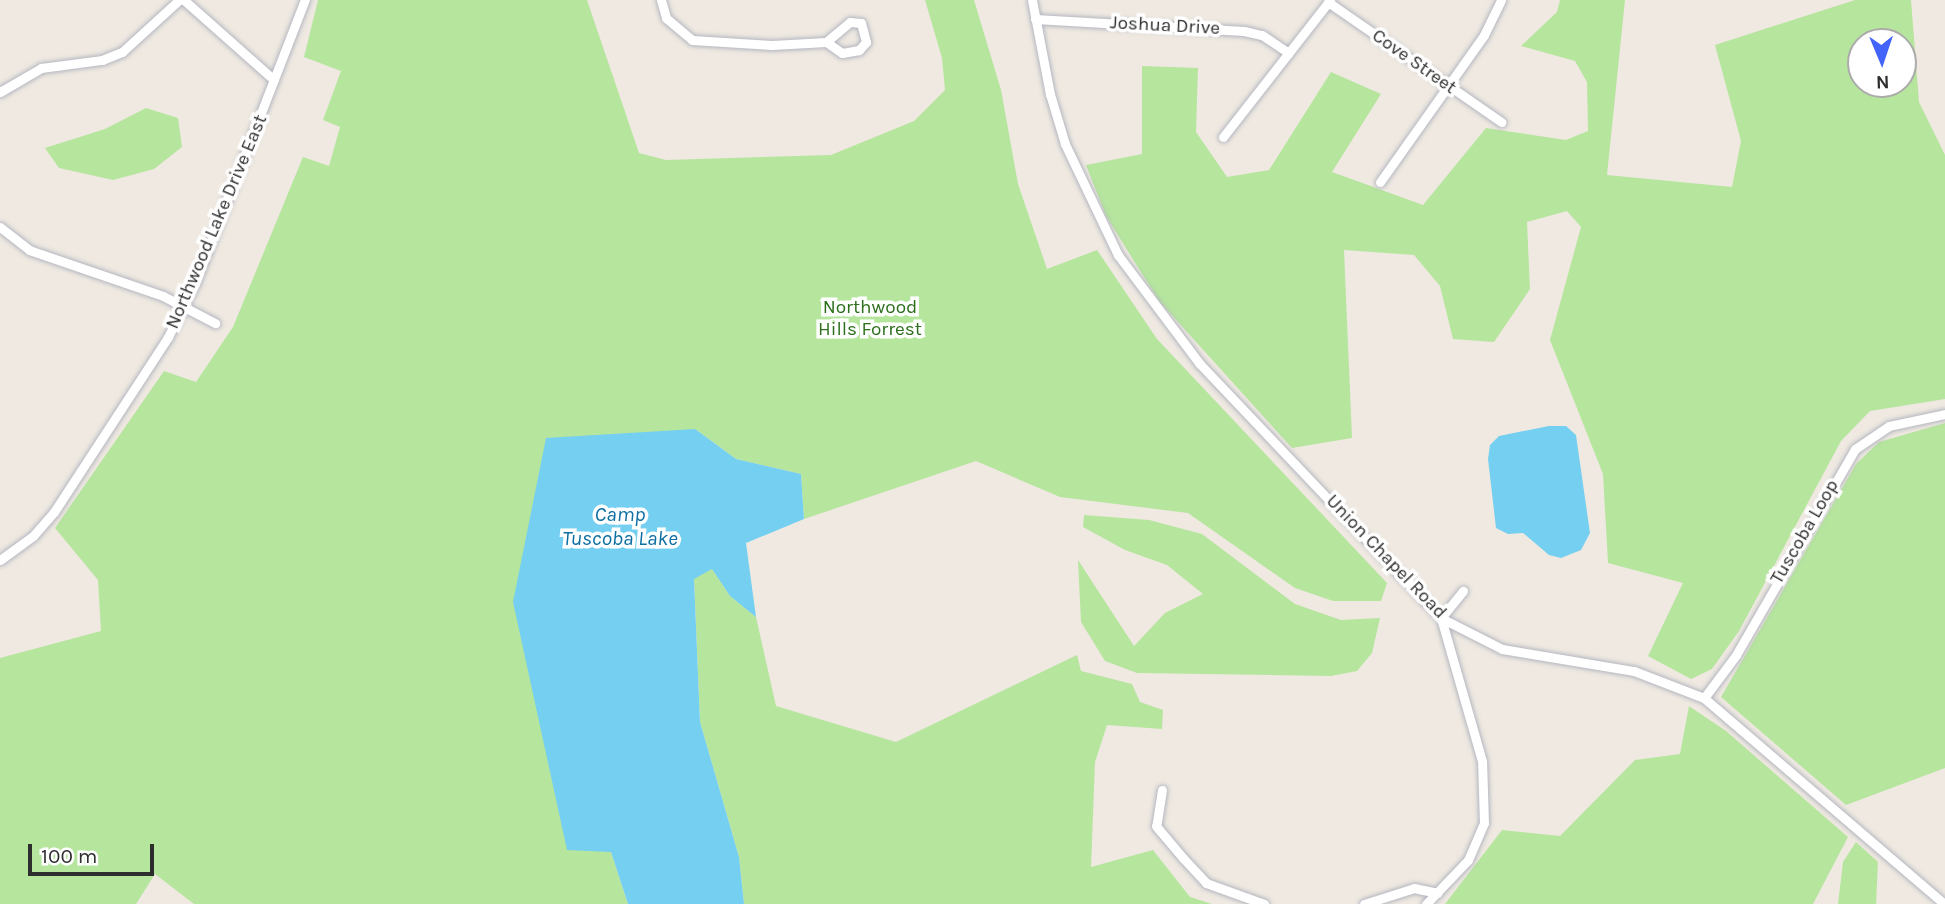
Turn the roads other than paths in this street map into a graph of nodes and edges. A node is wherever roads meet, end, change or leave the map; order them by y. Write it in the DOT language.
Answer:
graph roads {
  1 [pos="181,0"];
  2 [pos="305,0"];
  3 [pos="661,0"];
  4 [pos="1032,0"];
  5 [pos="1501,0"];
  6 [pos="1329,1"];
  7 [pos="1035,19"];
  8 [pos="826,41"];
  9 [pos="1289,53"];
  10 [pos="274,80"];
  11 [pos="1447,85"];
  12 [pos="0,92"];
  13 [pos="1501,122"];
  14 [pos="1223,137"];
  15 [pos="1380,182"];
  16 [pos="0,227"];
  17 [pos="183,304"];
  18 [pos="215,323"];
  19 [pos="1945,414"];
  20 [pos="0,559"];
  21 [pos="1463,591"];
  22 [pos="1441,618"];
  23 [pos="1704,698"];
  24 [pos="1162,790"];
  25 [pos="1437,893"];
  26 [pos="1264,904"];
  27 [pos="1364,904"];
  28 [pos="1426,904"];
  29 [pos="1944,904"];
  1 -- 10 [label="street"];
  1 -- 12 [label="street"];
  2 -- 10 [label="street, Northwood Lake Drive East"];
  3 -- 8 [label="street"];
  4 -- 7 [label="street, Union Chapel Road"];
  5 -- 11 [label="street"];
  6 -- 9 [label="street"];
  6 -- 11 [label="street, Cove Street"];
  7 -- 9 [label="street, Joshua Drive"];
  7 -- 22 [label="street, Union Chapel Road"];
  8 -- 8 [label="street"];
  9 -- 14 [label="street"];
  10 -- 17 [label="street, Northwood Lake Drive East"];
  11 -- 13 [label="street, Cove Street"];
  11 -- 15 [label="street"];
  16 -- 17 [label="street"];
  17 -- 18 [label="street"];
  17 -- 20 [label="street, Northwood Lake Drive East"];
  19 -- 23 [label="street, Tuscoba Loop"];
  21 -- 22 [label="street"];
  22 -- 23 [label="street, Union Chapel Road"];
  22 -- 25 [label="street"];
  23 -- 29 [label="street, Union Chapel Road"];
  24 -- 26 [label="street"];
  25 -- 27 [label="street"];
  25 -- 28 [label="street"];
}
